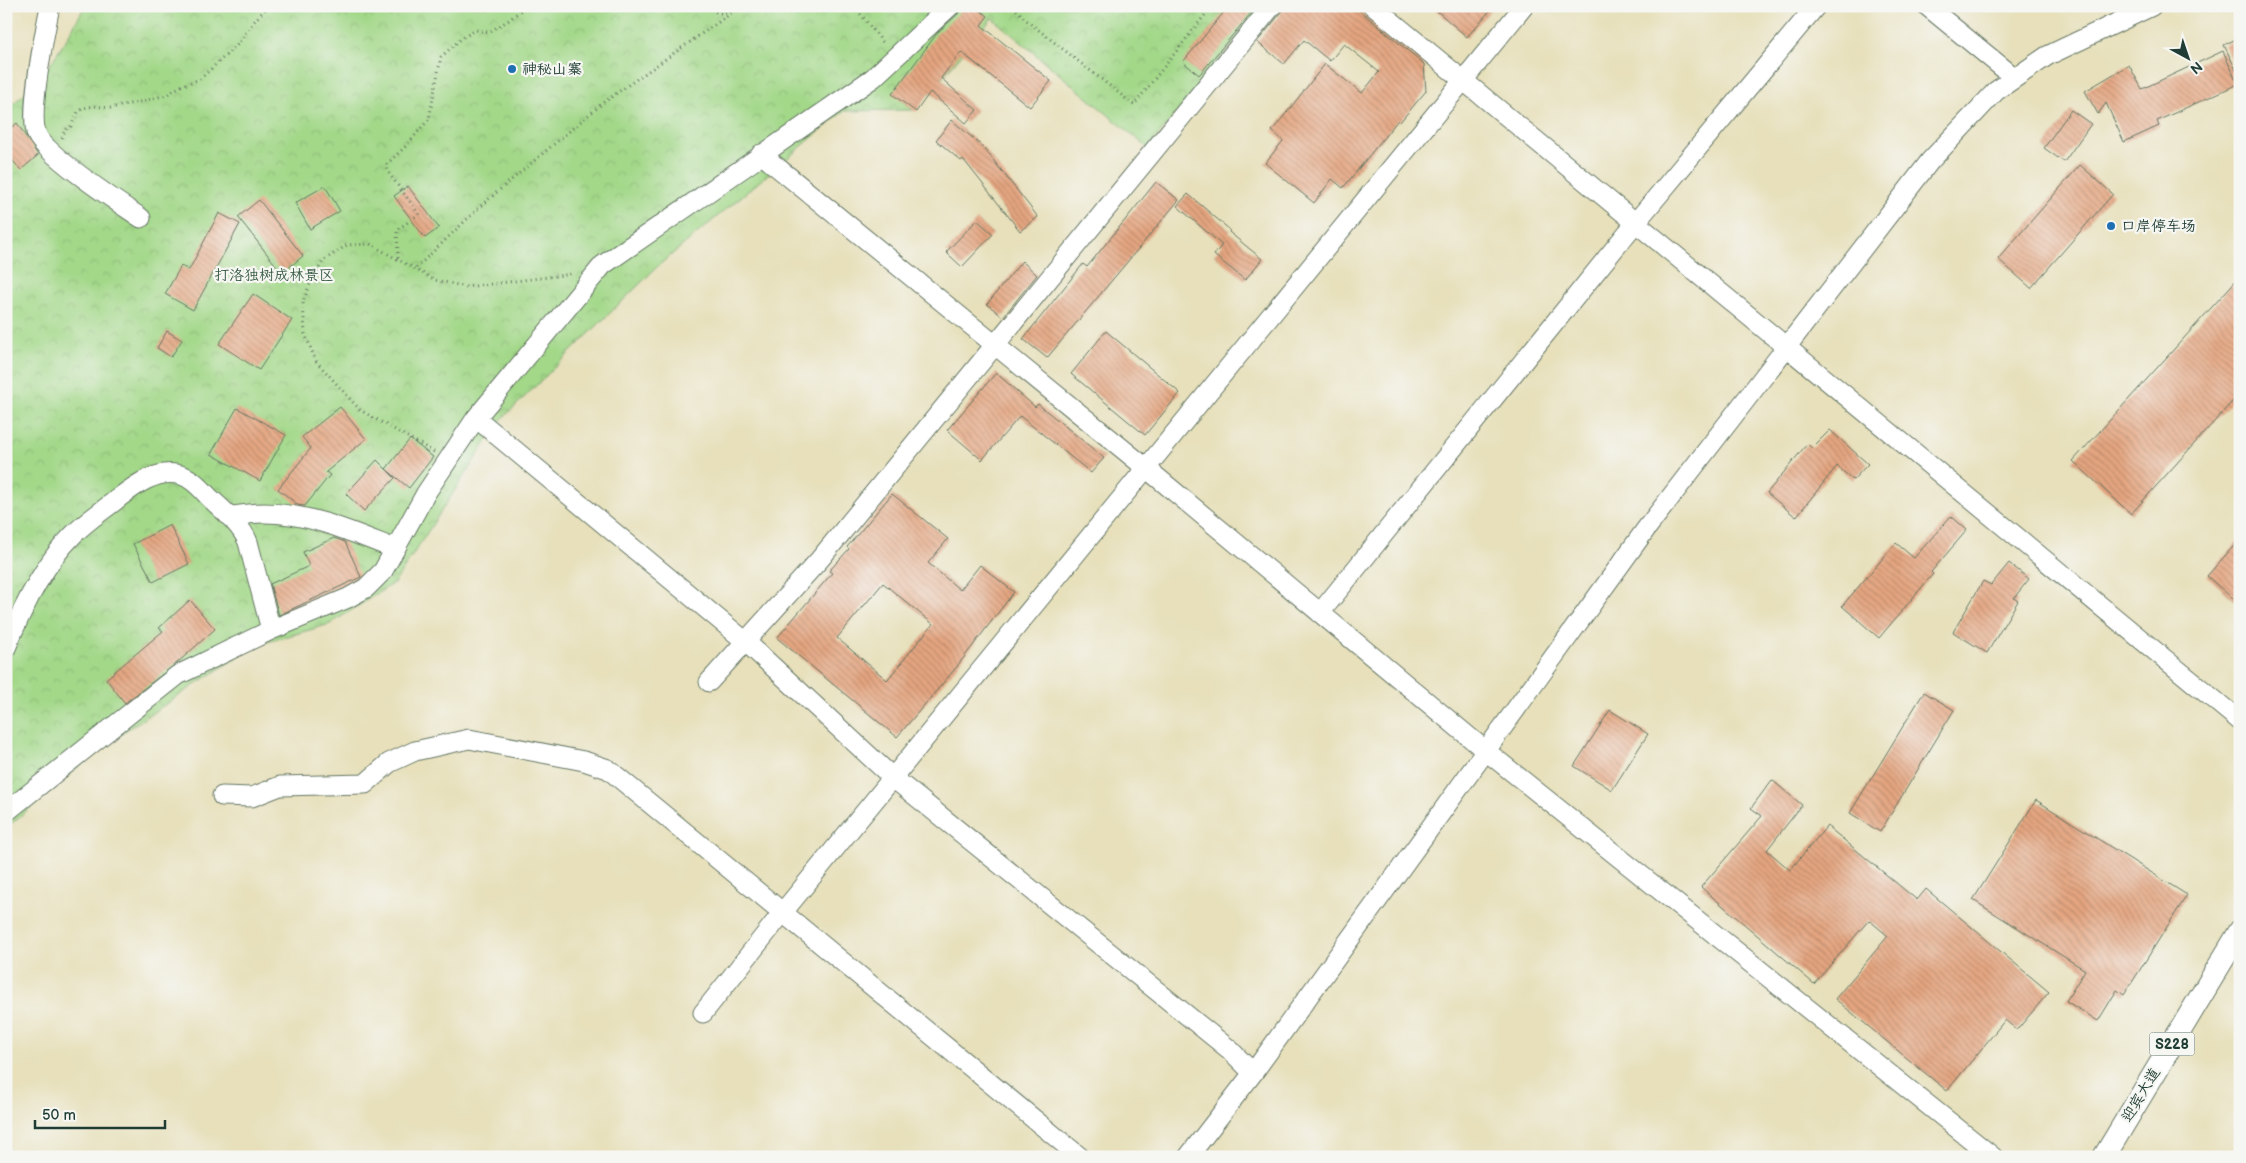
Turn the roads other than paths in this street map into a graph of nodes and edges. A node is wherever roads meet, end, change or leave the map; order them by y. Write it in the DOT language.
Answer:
graph roads {
  1 [pos="50,6"];
  2 [pos="950,6"];
  3 [pos="1272,6"];
  4 [pos="1373,6"];
  5 [pos="1524,6"];
  6 [pos="1816,6"];
  7 [pos="1927,6"];
  8 [pos="2152,6"];
  9 [pos="2015,78"];
  10 [pos="1463,80"];
  11 [pos="761,154"];
  12 [pos="141,218"];
  13 [pos="1636,222"];
  14 [pos="996,344"];
  15 [pos="1787,346"];
  16 [pos="476,418"];
  17 [pos="1146,468"];
  18 [pos="230,516"];
  19 [pos="395,549"];
  20 [pos="1320,613"];
  21 [pos="271,630"];
  22 [pos="745,641"];
  23 [pos="6,648"];
  24 [pos="709,682"];
  25 [pos="2240,721"];
  26 [pos="1486,751"];
  27 [pos="892,777"];
  28 [pos="222,796"];
  29 [pos="6,812"];
  30 [pos="782,912"];
  31 [pos="2240,931"];
  32 [pos="703,1013"];
  33 [pos="1253,1073"];
  34 [pos="1080,1157"];
  35 [pos="1188,1157"];
  36 [pos="1993,1157"];
  37 [pos="2104,1157"];
  1 -- 12 [label="street"];
  2 -- 11 [label="street"];
  3 -- 14 [label="street"];
  4 -- 10 [label="street"];
  5 -- 10 [label="street"];
  6 -- 13 [label="street"];
  7 -- 9 [label="street"];
  8 -- 9 [label="street"];
  9 -- 15 [label="street"];
  10 -- 13 [label="street"];
  10 -- 17 [label="street"];
  11 -- 14 [label="street"];
  11 -- 16 [label="street"];
  13 -- 15 [label="street"];
  13 -- 20 [label="street"];
  14 -- 17 [label="street"];
  14 -- 22 [label="street"];
  15 -- 25 [label="street"];
  15 -- 26 [label="street"];
  16 -- 19 [label="street"];
  16 -- 22 [label="street"];
  17 -- 20 [label="street"];
  17 -- 27 [label="street"];
  18 -- 19 [label="street"];
  18 -- 21 [label="street"];
  18 -- 23 [label="street"];
  19 -- 21 [label="street"];
  20 -- 26 [label="street"];
  21 -- 29 [label="street"];
  22 -- 24 [label="street"];
  22 -- 27 [label="street"];
  26 -- 33 [label="street"];
  26 -- 36 [label="street"];
  27 -- 30 [label="street"];
  27 -- 33 [label="street"];
  28 -- 30 [label="street"];
  30 -- 32 [label="street"];
  30 -- 34 [label="street"];
  31 -- 37 [label="main road, 迎宾大道 / S228"];
  33 -- 35 [label="street"];
}
